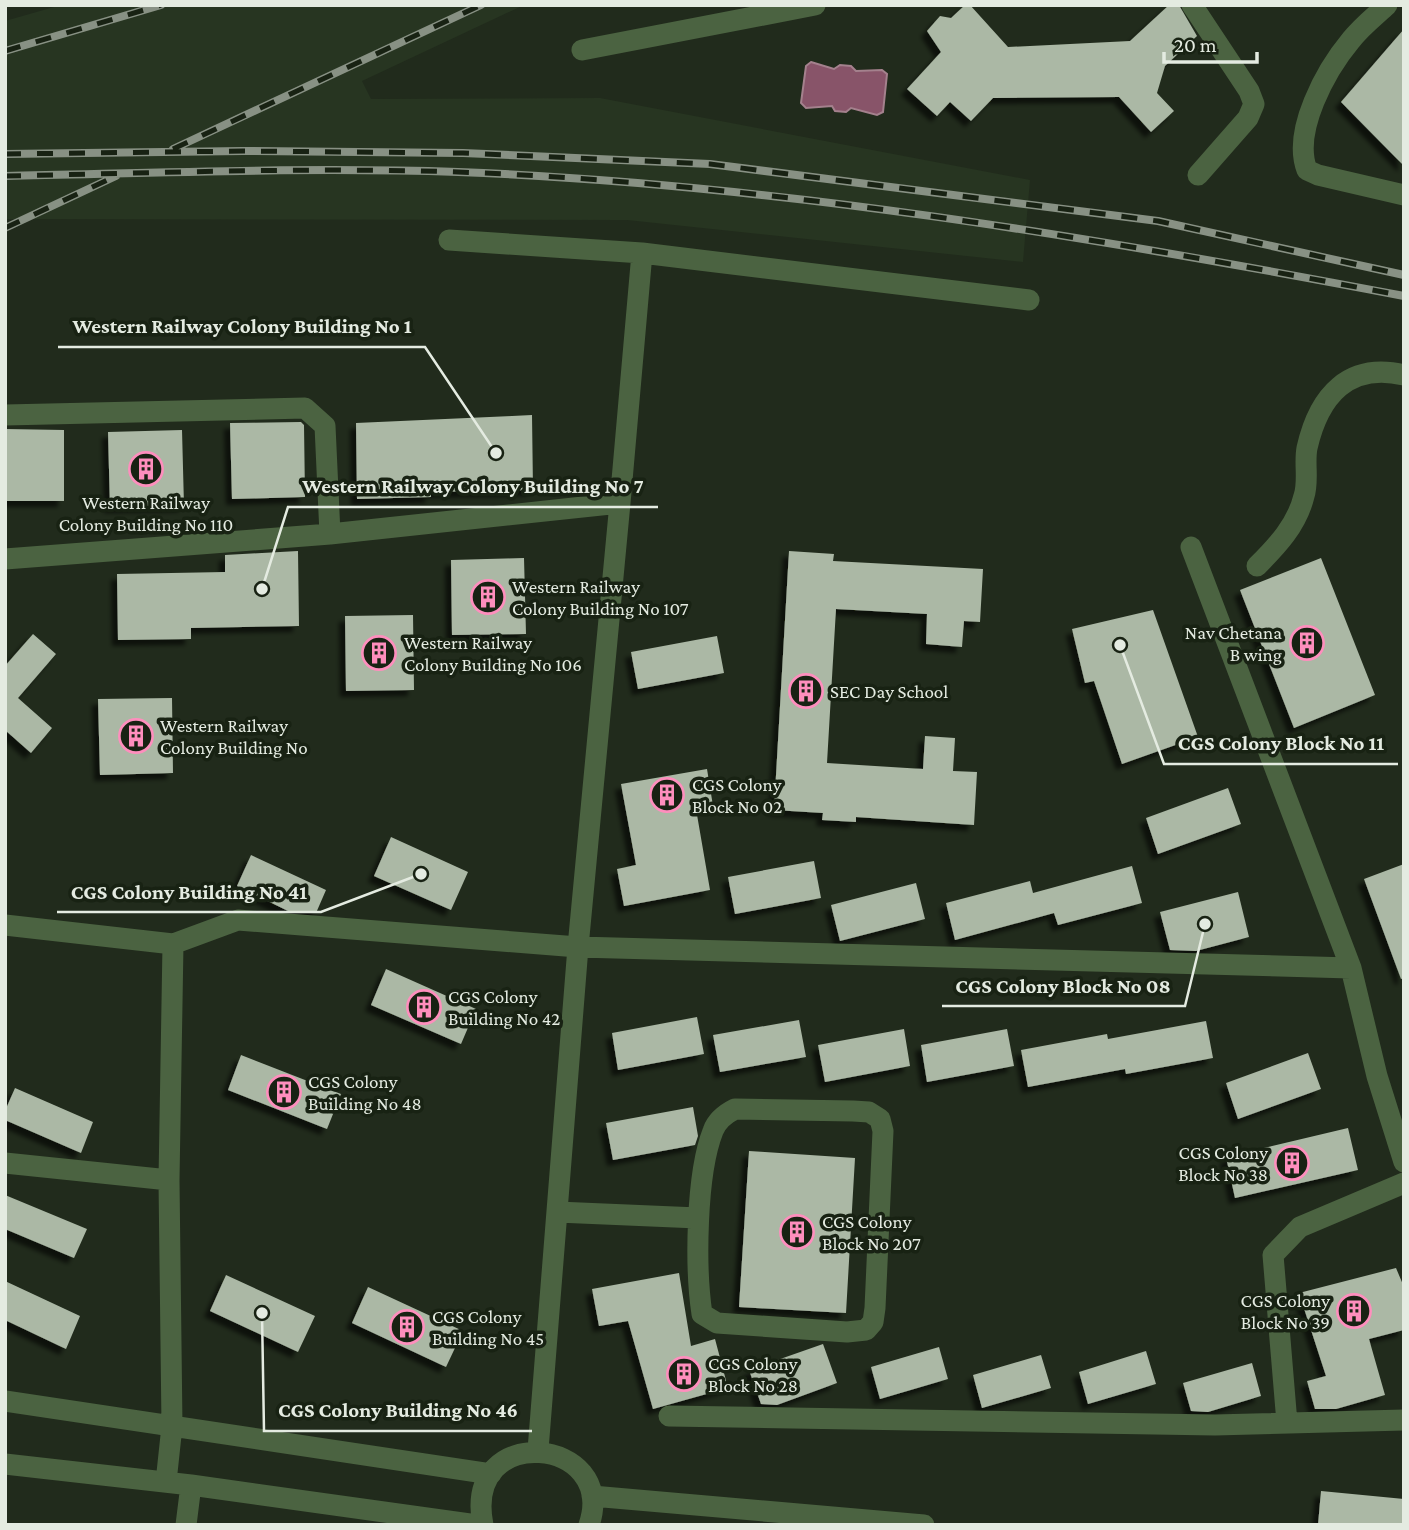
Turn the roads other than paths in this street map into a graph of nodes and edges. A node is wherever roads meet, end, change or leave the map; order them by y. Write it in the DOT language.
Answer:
graph roads {
  1 [pos="815,5"];
  2 [pos="1192,5"];
  3 [pos="1387,5"];
  4 [pos="582,50"];
  5 [pos="1198,175"];
  6 [pos="1404,195"];
  7 [pos="449,240"];
  8 [pos="642,253"];
  9 [pos="1030,300"];
  10 [pos="1404,375"];
  11 [pos="5,415"];
  12 [pos="620,503"];
  13 [pos="330,534"];
  14 [pos="1191,547"];
  15 [pos="5,559"];
  16 [pos="1257,566"];
  17 [pos="5,925"];
  18 [pos="173,944"];
  19 [pos="578,947"];
  20 [pos="1351,968"];
  21 [pos="1404,1162"];
  22 [pos="5,1163"];
  23 [pos="169,1180"];
  24 [pos="1404,1184"];
  25 [pos="557,1212"];
  26 [pos="698,1218"];
  27 [pos="5,1401"];
  28 [pos="669,1416"];
  29 [pos="1404,1420"];
  30 [pos="1287,1423"];
  31 [pos="172,1426"];
  32 [pos="538,1450"];
  33 [pos="5,1464"];
  34 [pos="491,1474"];
  35 [pos="166,1482"];
  36 [pos="191,1485"];
  37 [pos="592,1496"];
  38 [pos="187,1525"];
  39 [pos="477,1525"];
  40 [pos="483,1525"];
  41 [pos="589,1525"];
  42 [pos="924,1525"];
  1 -- 4 [label="street"];
  2 -- 5 [label="street"];
  3 -- 6 [label="street"];
  7 -- 8 [label="street"];
  8 -- 9 [label="street"];
  8 -- 12 [label="street"];
  10 -- 16 [label="street"];
  11 -- 13 [label="street"];
  12 -- 13 [label="street"];
  12 -- 19 [label="street"];
  13 -- 15 [label="street"];
  14 -- 20 [label="street"];
  17 -- 18 [label="street"];
  18 -- 19 [label="street"];
  18 -- 23 [label="street"];
  19 -- 20 [label="street"];
  19 -- 25 [label="street"];
  20 -- 21 [label="street"];
  22 -- 23 [label="street"];
  23 -- 31 [label="street"];
  24 -- 30 [label="street"];
  25 -- 26 [label="street"];
  25 -- 32 [label="street"];
  26 -- 26 [label="street"];
  27 -- 31 [label="street"];
  28 -- 30 [label="street"];
  29 -- 30 [label="street"];
  31 -- 34 [label="street"];
  31 -- 35 [label="street"];
  32 -- 34 [label="street"];
  32 -- 37 [label="street"];
  33 -- 35 [label="street"];
  34 -- 40 [label="street"];
  35 -- 36 [label="street"];
  36 -- 38 [label="street"];
  36 -- 39 [label="street"];
  37 -- 41 [label="street"];
  37 -- 42 [label="street"];
}
